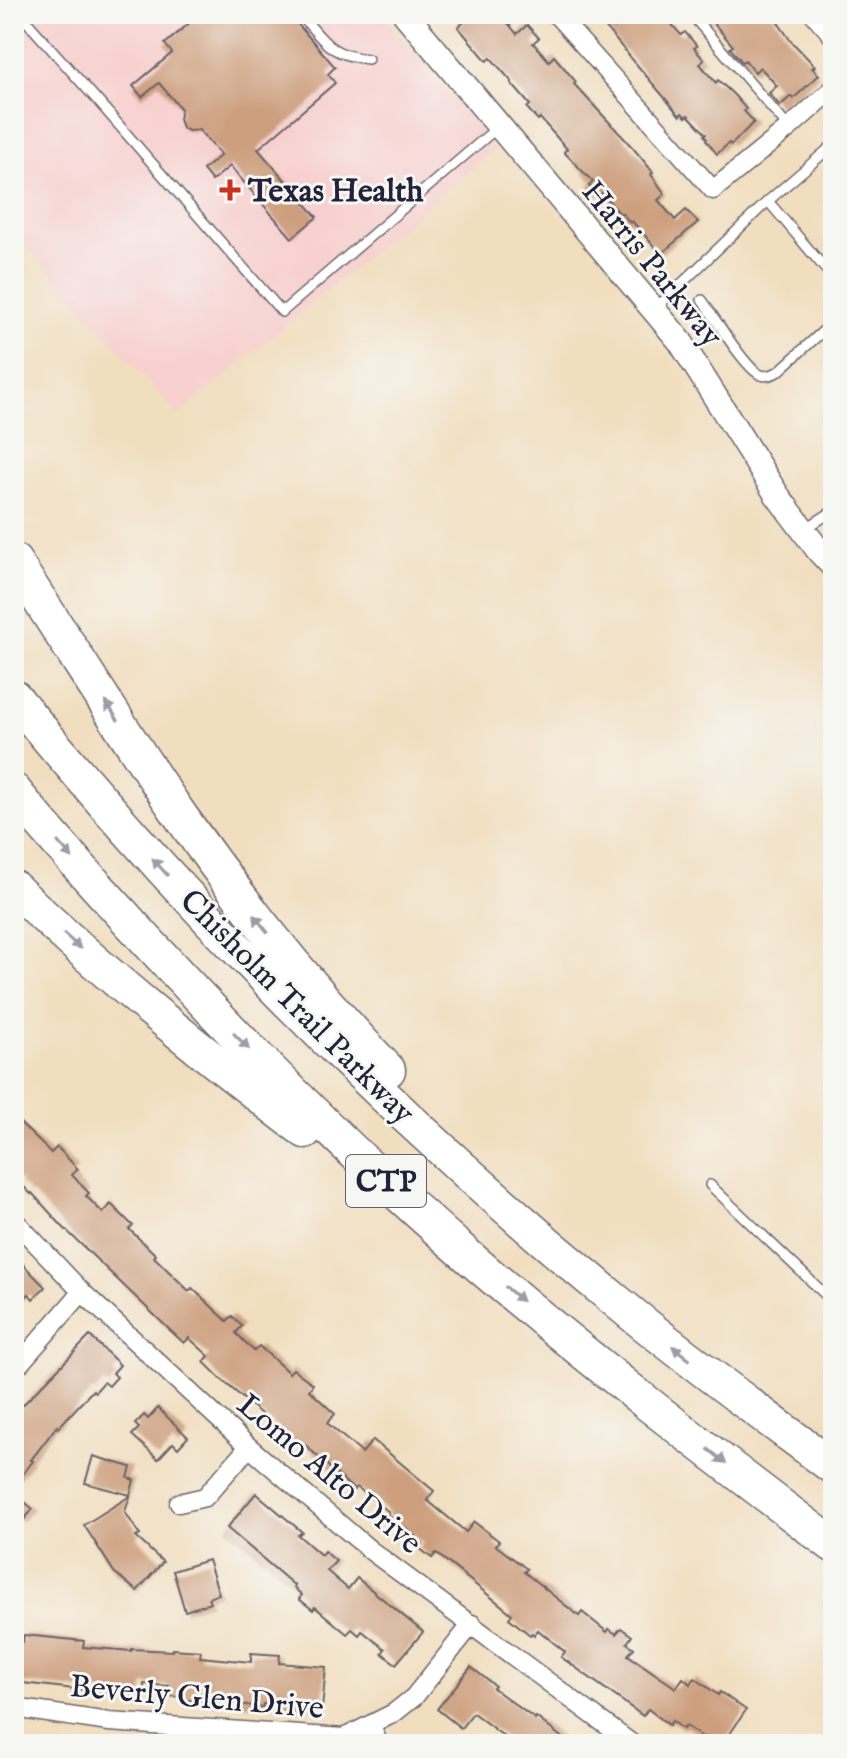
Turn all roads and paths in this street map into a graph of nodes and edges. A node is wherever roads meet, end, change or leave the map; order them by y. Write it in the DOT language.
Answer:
graph roads {
  1 [pos="20,14"];
  2 [pos="300,14"];
  3 [pos="405,14"];
  4 [pos="556,14"];
  5 [pos="691,14"];
  6 [pos="814,14"];
  7 [pos="833,36"];
  8 [pos="368,59"];
  9 [pos="833,89"];
  10 [pos="499,126"];
  11 [pos="789,128"];
  12 [pos="833,145"];
  13 [pos="768,201"];
  14 [pos="833,278"];
  15 [pos="702,300"];
  16 [pos="653,310"];
  17 [pos="833,322"];
  18 [pos="833,511"];
  19 [pos="803,530"];
  20 [pos="14,561"];
  21 [pos="833,566"];
  22 [pos="14,697"];
  23 [pos="14,791"];
  24 [pos="14,888"];
  25 [pos="710,1185"];
  26 [pos="14,1220"];
  27 [pos="469,1256"];
  28 [pos="82,1292"];
  29 [pos="833,1302"];
  30 [pos="622,1306"];
  31 [pos="14,1370"];
  32 [pos="249,1447"];
  33 [pos="833,1467"];
  34 [pos="179,1503"];
  35 [pos="833,1545"];
  36 [pos="472,1624"];
  37 [pos="14,1708"];
  38 [pos="370,1725"];
  39 [pos="345,1741"];
  40 [pos="379,1744"];
  41 [pos="632,1744"];
  1 -- 10 [label="lane"];
  2 -- 8 [label="lane"];
  3 -- 10 [label="street, Harris Parkway"];
  4 -- 11 [label="street"];
  5 -- 11 [label="lane"];
  6 -- 7 [label="street"];
  9 -- 11 [label="street"];
  10 -- 16 [label="street, Harris Parkway"];
  12 -- 13 [label="lane"];
  13 -- 14 [label="lane"];
  13 -- 16 [label="lane"];
  15 -- 17 [label="lane"];
  16 -- 19 [label="street, Harris Parkway"];
  18 -- 19 [label="lane"];
  19 -- 21 [label="street, Harris Parkway"];
  30 -- 20 [label="highway, one-way"];
  30 -- 22 [label="highway, Chisholm Trail Parkway / CTP, one-way"];
  23 -- 27 [label="highway, Chisholm Trail Parkway / CTP, one-way"];
  24 -- 27 [label="highway, one-way"];
  25 -- 29 [label="lane"];
  26 -- 28 [label="street, Lomo Alto Drive"];
  27 -- 35 [label="highway, Chisholm Trail Parkway / CTP, one-way"];
  28 -- 31 [label="street"];
  28 -- 32 [label="street, Lomo Alto Drive"];
  33 -- 30 [label="highway, Chisholm Trail Parkway / CTP, one-way"];
  32 -- 34 [label="street"];
  32 -- 36 [label="street, Lomo Alto Drive"];
  36 -- 38 [label="street, Beverly Glen Drive"];
  36 -- 41 [label="street, Lomo Alto Drive"];
  37 -- 39 [label="street, Beverly Glen Drive"];
  38 -- 39 [label="street, Beverly Glen Drive"];
  38 -- 40 [label="street"];
}
